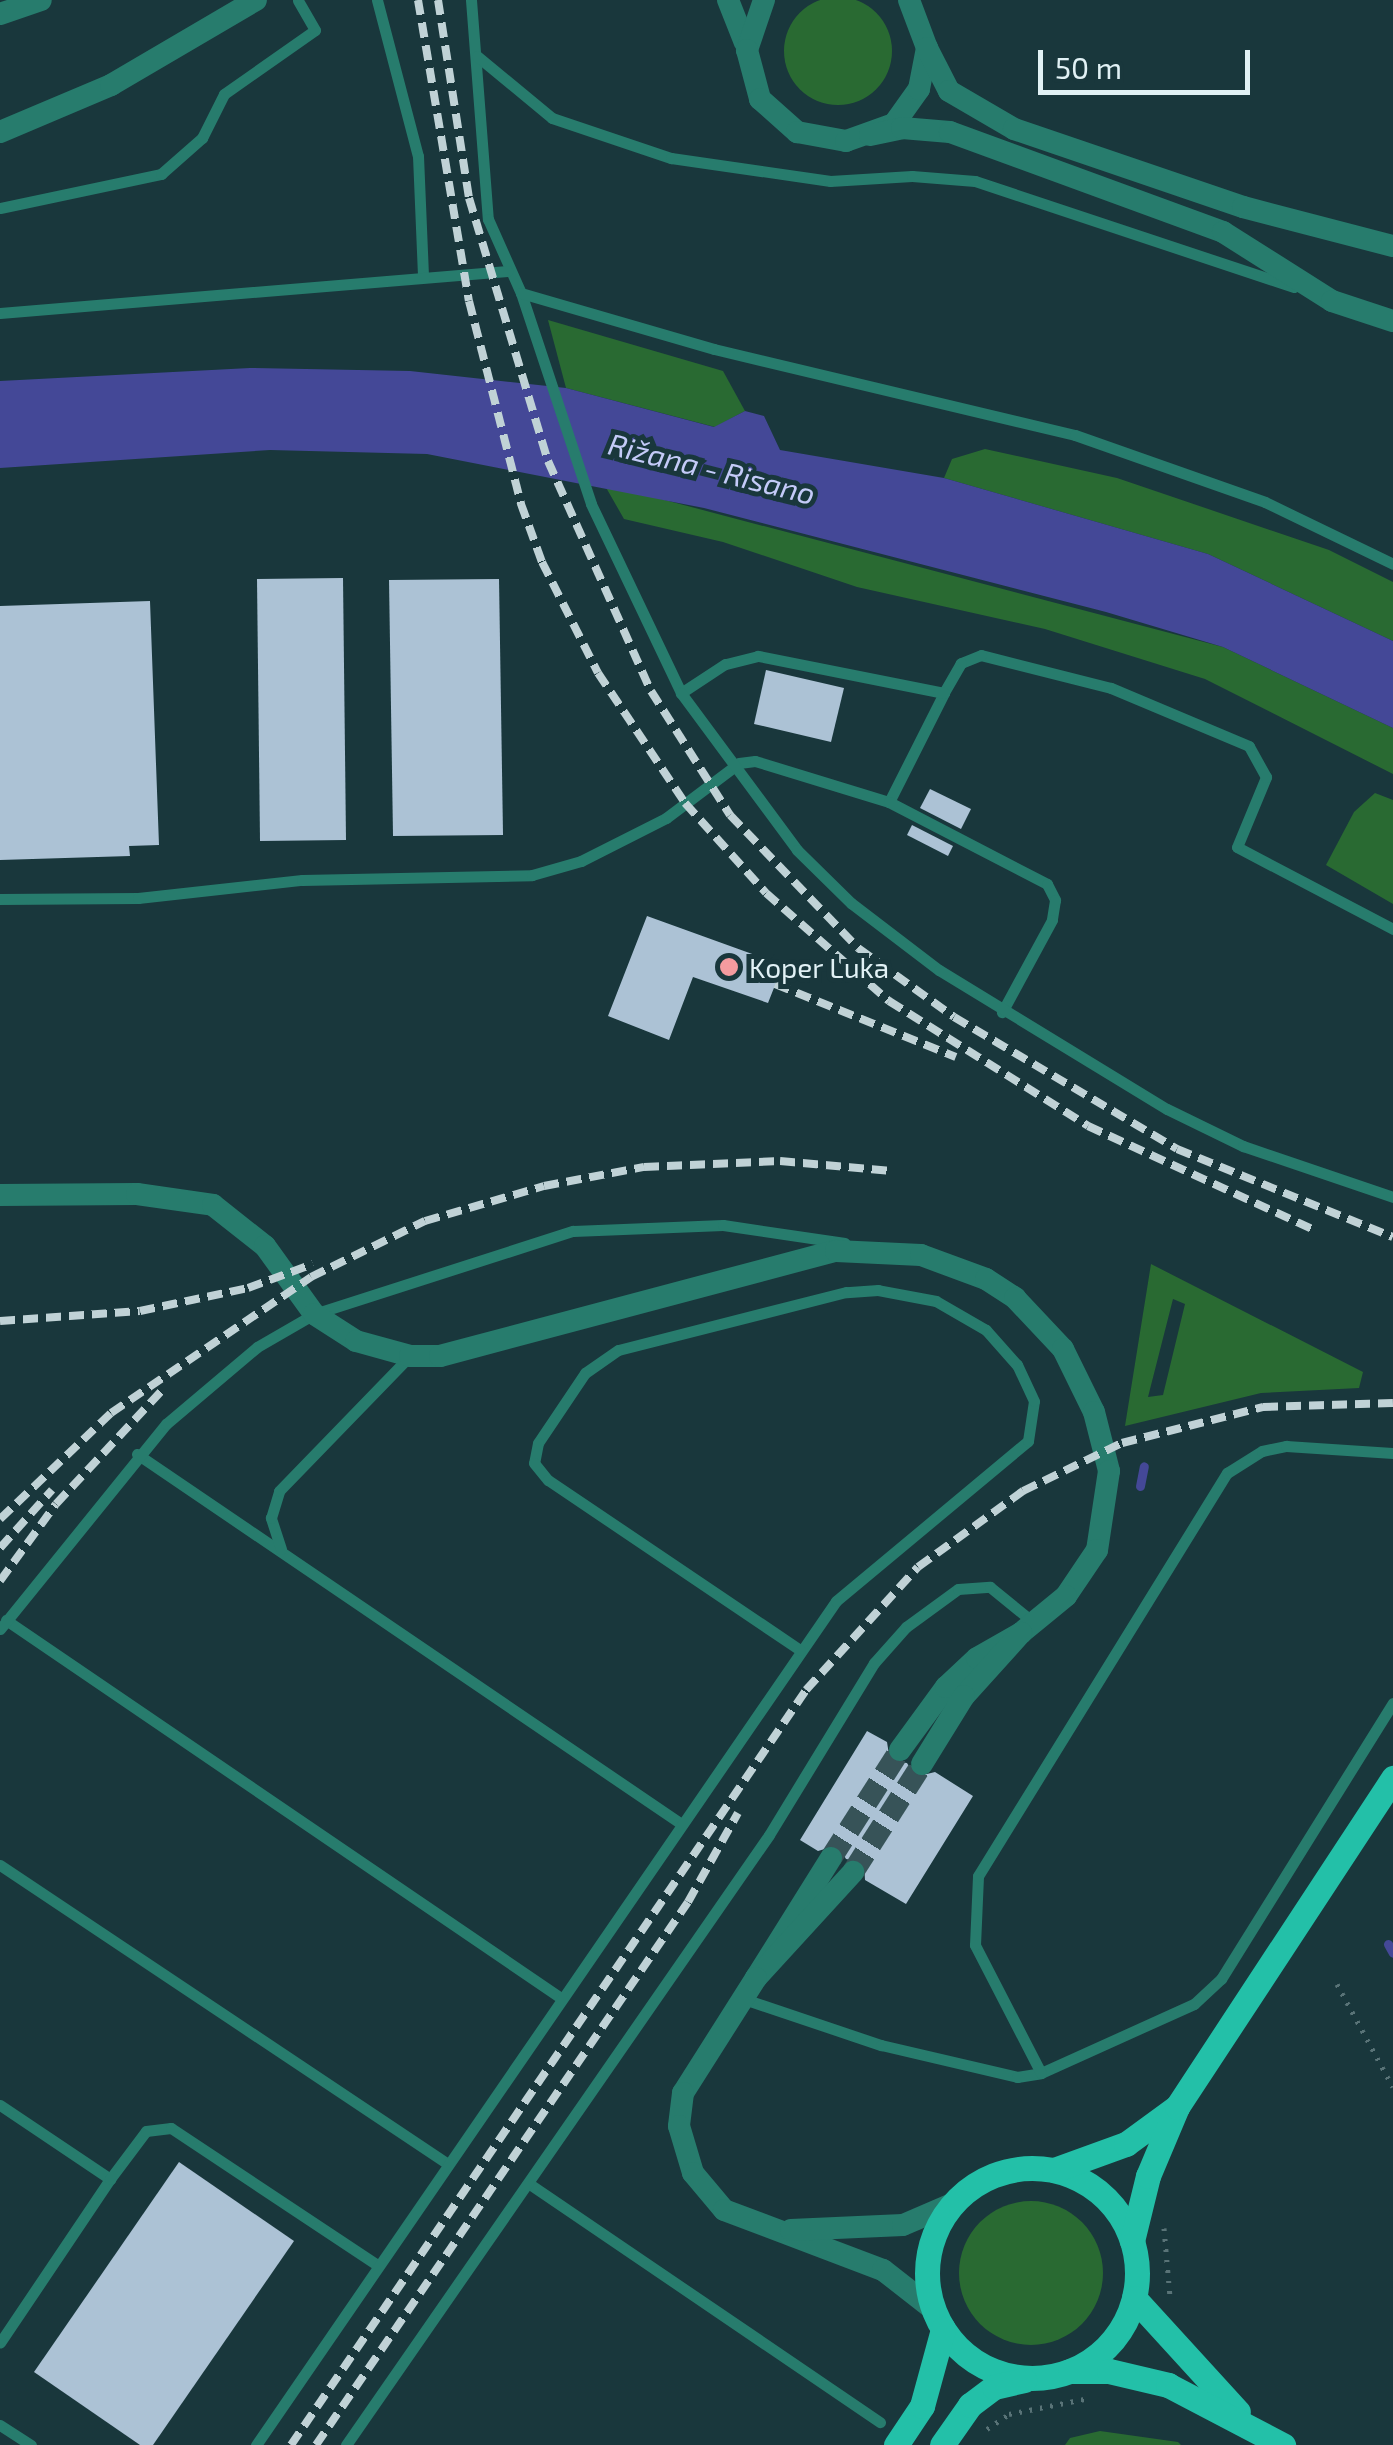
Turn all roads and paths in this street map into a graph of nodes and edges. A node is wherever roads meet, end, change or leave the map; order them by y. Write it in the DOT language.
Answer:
graph roads {
  1 [pos="40,0"];
  2 [pos="256,0"];
  3 [pos="298,0"];
  4 [pos="376,0"];
  5 [pos="471,0"];
  6 [pos="728,0"];
  7 [pos="764,0"];
  8 [pos="909,0"];
  9 [pos="0,14"];
  10 [pos="927,48"];
  11 [pos="747,50"];
  12 [pos="477,56"];
  13 [pos="0,132"];
  14 [pos="870,135"];
  15 [pos="0,208"];
  16 [pos="1393,246"];
  17 [pos="507,272"];
  18 [pos="423,275"];
  19 [pos="521,292"];
  20 [pos="1332,300"];
  21 [pos="0,313"];
  22 [pos="1393,321"];
  23 [pos="1393,564"];
  24 [pos="680,693"];
  25 [pos="944,693"];
  26 [pos="732,768"];
  27 [pos="890,802"];
  28 [pos="0,899"];
  29 [pos="1393,929"];
  30 [pos="1002,1012"];
  31 [pos="0,1195"];
  32 [pos="1393,1197"];
  33 [pos="878,1249"];
  34 [pos="314,1314"];
  35 [pos="410,1356"];
  36 [pos="1393,1452"];
  37 [pos="137,1454"];
  38 [pos="287,1556"];
  39 [pos="3,1625"];
  40 [pos="1027,1628"];
  41 [pos="800,1650"];
  42 [pos="1393,1703"];
  43 [pos="900,1750"];
  44 [pos="922,1764"];
  45 [pos="1393,1778"];
  46 [pos="680,1823"];
  47 [pos="831,1858"];
  48 [pos="0,1865"];
  49 [pos="853,1872"];
  50 [pos="756,1978"];
  51 [pos="1337,1984"];
  52 [pos="562,1998"];
  53 [pos="741,1998"];
  54 [pos="1041,2073"];
  55 [pos="1393,2087"];
  56 [pos="0,2105"];
  57 [pos="1177,2108"];
  58 [pos="448,2164"];
  59 [pos="1054,2170"];
  60 [pos="110,2179"];
  61 [pos="531,2186"];
  62 [pos="952,2204"];
  63 [pos="1165,2210"];
  64 [pos="782,2230"];
  65 [pos="1132,2241"];
  66 [pos="377,2265"];
  67 [pos="1134,2298"];
  68 [pos="1177,2312"];
  69 [pos="938,2319"];
  70 [pos="0,2343"];
  71 [pos="1068,2372"];
  72 [pos="1034,2378"];
  73 [pos="1094,2396"];
  74 [pos="1245,2420"];
  75 [pos="880,2422"];
  76 [pos="0,2425"];
  77 [pos="977,2436"];
  78 [pos="31,2445"];
  79 [pos="256,2445"];
  80 [pos="346,2445"];
  81 [pos="896,2445"];
  82 [pos="942,2445"];
  83 [pos="1283,2445"];
  1 -- 9 [label="street"];
  2 -- 13 [label="street"];
  3 -- 15 [label="lane"];
  4 -- 18 [label="lane"];
  5 -- 12 [label="lane"];
  6 -- 11 [label="street"];
  7 -- 11 [label="street"];
  8 -- 10 [label="street"];
  10 -- 14 [label="street"];
  10 -- 16 [label="street"];
  11 -- 14 [label="street"];
  12 -- 17 [label="lane"];
  12 -- 20 [label="lane"];
  14 -- 20 [label="street"];
  17 -- 18 [label="lane"];
  17 -- 19 [label="lane"];
  18 -- 21 [label="lane"];
  19 -- 23 [label="lane"];
  19 -- 24 [label="lane"];
  20 -- 22 [label="street"];
  24 -- 25 [label="lane"];
  24 -- 26 [label="lane"];
  25 -- 27 [label="lane"];
  25 -- 29 [label="lane"];
  26 -- 27 [label="lane"];
  26 -- 28 [label="lane"];
  26 -- 30 [label="lane"];
  27 -- 30 [label="lane"];
  30 -- 32 [label="lane"];
  31 -- 34 [label="street"];
  33 -- 34 [label="lane"];
  33 -- 35 [label="street"];
  33 -- 40 [label="street"];
  34 -- 35 [label="street"];
  34 -- 37 [label="lane"];
  35 -- 38 [label="lane"];
  36 -- 54 [label="lane"];
  37 -- 38 [label="lane"];
  37 -- 39 [label="lane"];
  38 -- 46 [label="lane"];
  39 -- 52 [label="lane"];
  40 -- 43 [label="street"];
  40 -- 44 [label="street"];
  40 -- 61 [label="lane"];
  41 -- 41 [label="lane"];
  41 -- 46 [label="lane"];
  42 -- 54 [label="lane"];
  45 -- 57 [label="main road"];
  46 -- 52 [label="lane"];
  47 -- 50 [label="street"];
  48 -- 58 [label="lane"];
  49 -- 50 [label="street"];
  50 -- 53 [label="street"];
  51 -- 55 [label="path"];
  52 -- 58 [label="lane"];
  53 -- 54 [label="lane"];
  53 -- 64 [label="street"];
  56 -- 60 [label="lane"];
  57 -- 59 [label="main road"];
  57 -- 65 [label="main road"];
  58 -- 66 [label="lane"];
  59 -- 62 [label="main road"];
  59 -- 65 [label="main road"];
  60 -- 66 [label="lane"];
  60 -- 70 [label="lane"];
  61 -- 75 [label="lane"];
  61 -- 80 [label="lane"];
  62 -- 64 [label="street"];
  62 -- 69 [label="main road"];
  63 -- 68 [label="path"];
  64 -- 69 [label="street"];
  65 -- 67 [label="main road"];
  66 -- 79 [label="lane"];
  67 -- 71 [label="main road"];
  67 -- 74 [label="main road"];
  69 -- 72 [label="main road"];
  69 -- 81 [label="main road"];
  71 -- 72 [label="main road"];
  71 -- 74 [label="main road"];
  72 -- 82 [label="main road"];
  73 -- 77 [label="path"];
  74 -- 83 [label="main road"];
  76 -- 78 [label="lane"];
}
